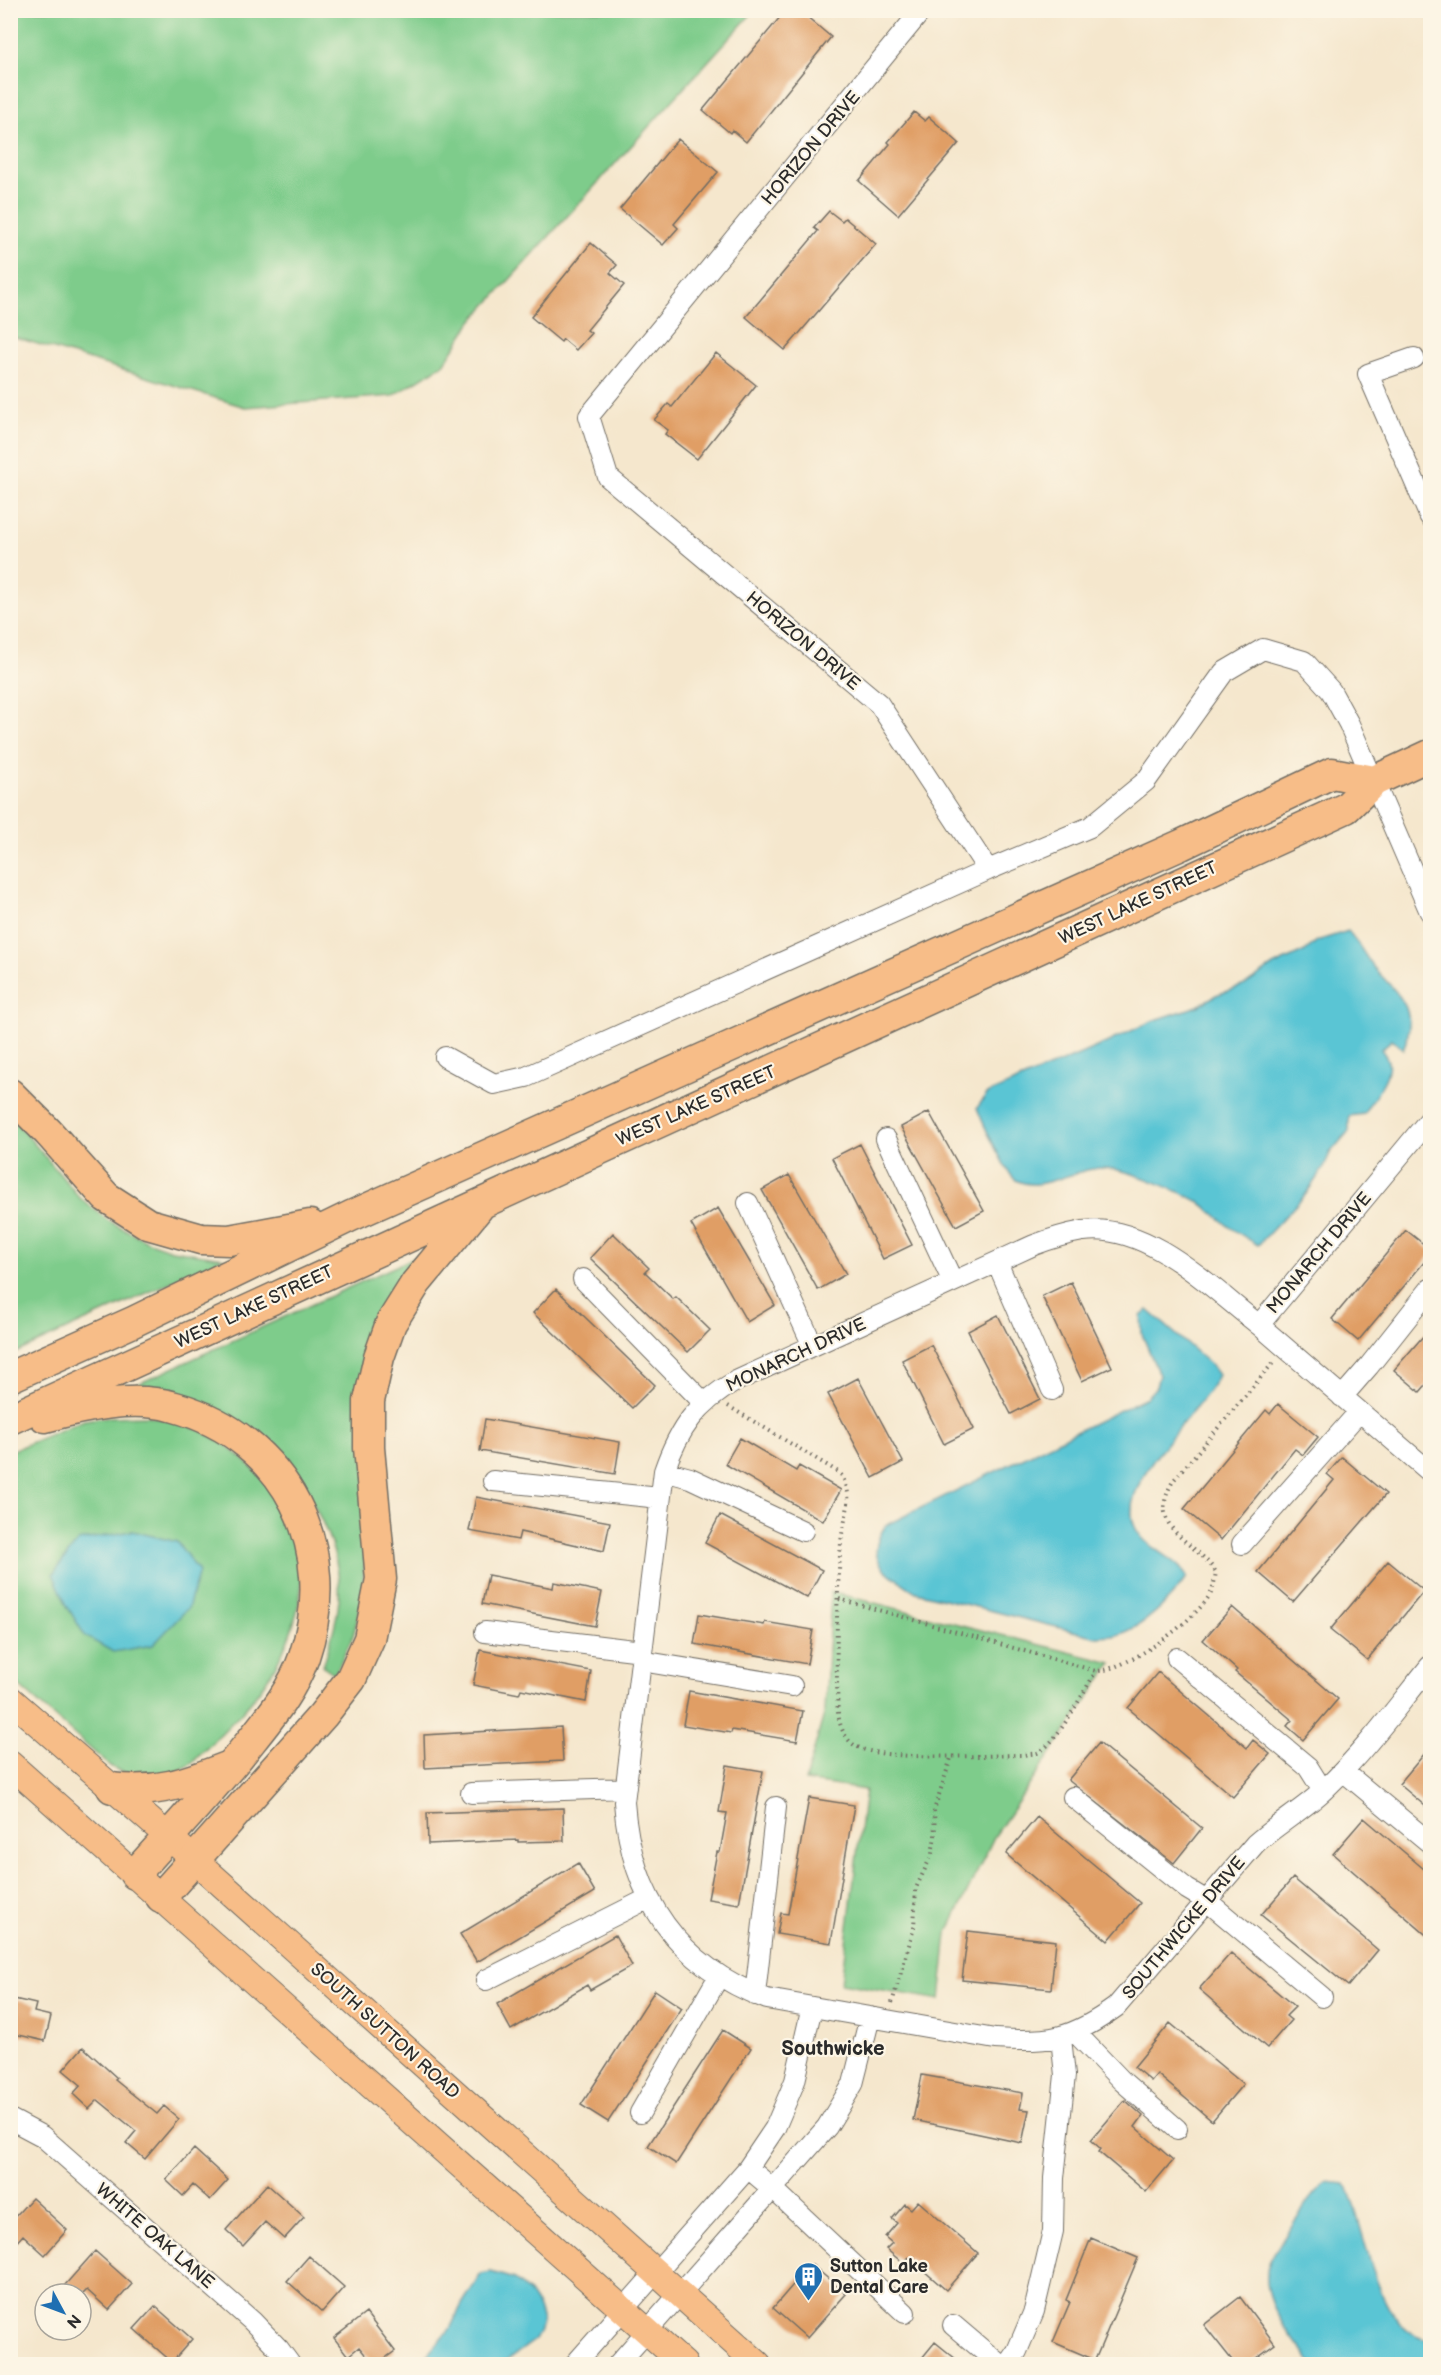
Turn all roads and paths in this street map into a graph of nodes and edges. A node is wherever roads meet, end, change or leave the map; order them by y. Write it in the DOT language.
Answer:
graph roads {
  1 [pos="922,10"];
  2 [pos="1414,358"];
  3 [pos="1431,517"];
  4 [pos="1431,755"];
  5 [pos="1374,781"];
  6 [pos="988,870"];
  7 [pos="1431,912"];
  8 [pos="445,1057"];
  9 [pos="10,1094"];
  10 [pos="1431,1119"];
  11 [pos="886,1139"];
  12 [pos="481,1203"];
  13 [pos="748,1203"];
  14 [pos="351,1216"];
  15 [pos="997,1262"];
  16 [pos="583,1279"];
  17 [pos="953,1282"];
  18 [pos="1431,1289"];
  19 [pos="1259,1325"];
  20 [pos="813,1346"];
  21 [pos="1285,1348"];
  22 [pos="10,1377"];
  23 [pos="1052,1390"];
  24 [pos="1342,1396"];
  25 [pos="709,1398"];
  26 [pos="1359,1412"];
  27 [pos="10,1419"];
  28 [pos="10,1427"];
  29 [pos="664,1471"];
  30 [pos="1431,1472"];
  31 [pos="493,1481"];
  32 [pos="660,1498"];
  33 [pos="803,1531"];
  34 [pos="1242,1544"];
  35 [pos="839,1599"];
  36 [pos="485,1632"];
  37 [pos="641,1656"];
  38 [pos="1178,1658"];
  39 [pos="1431,1666"];
  40 [pos="1096,1671"];
  41 [pos="792,1686"];
  42 [pos="10,1699"];
  43 [pos="952,1755"];
  44 [pos="10,1764"];
  45 [pos="233,1765"];
  46 [pos="1342,1772"];
  47 [pos="112,1788"];
  48 [pos="626,1788"];
  49 [pos="1323,1791"];
  50 [pos="471,1793"];
  51 [pos="1073,1797"];
  52 [pos="776,1807"];
  53 [pos="169,1837"];
  54 [pos="1431,1843"];
  55 [pos="194,1859"];
  56 [pos="135,1874"];
  57 [pos="161,1897"];
  58 [pos="649,1898"];
  59 [pos="1207,1901"];
  60 [pos="718,1976"];
  61 [pos="486,1980"];
  62 [pos="755,1995"];
  63 [pos="1322,1997"];
  64 [pos="812,2007"];
  65 [pos="880,2019"];
  66 [pos="1068,2035"];
  67 [pos="640,2113"];
  68 [pos="10,2119"];
  69 [pos="1177,2129"];
  70 [pos="748,2168"];
  71 [pos="773,2188"];
  72 [pos="655,2273"];
  73 [pos="680,2295"];
  74 [pos="622,2309"];
  75 [pos="905,2313"];
  76 [pos="953,2325"];
  77 [pos="648,2333"];
  78 [pos="290,2364"];
  79 [pos="575,2364"];
  80 [pos="618,2364"];
  81 [pos="684,2364"];
  82 [pos="758,2364"];
  83 [pos="999,2364"];
  84 [pos="1008,2364"];
  1 -- 6 [label="street, HORIZON DRIVE"];
  2 -- 3 [label="street"];
  4 -- 5 [label="highway, WEST LAKE STREET"];
  5 -- 6 [label="street"];
  5 -- 7 [label="street"];
  5 -- 12 [label="highway, WEST LAKE STREET"];
  5 -- 14 [label="highway, WEST LAKE STREET"];
  6 -- 8 [label="street"];
  9 -- 14 [label="highway"];
  10 -- 19 [label="street, MONARCH DRIVE"];
  11 -- 17 [label="street"];
  12 -- 27 [label="highway, WEST LAKE STREET"];
  12 -- 55 [label="highway"];
  13 -- 20 [label="street"];
  14 -- 22 [label="highway, WEST LAKE STREET"];
  15 -- 17 [label="street, MONARCH DRIVE"];
  15 -- 19 [label="street, MONARCH DRIVE"];
  15 -- 23 [label="street"];
  16 -- 25 [label="street"];
  17 -- 20 [label="street, MONARCH DRIVE"];
  18 -- 24 [label="street"];
  19 -- 21 [label="street"];
  20 -- 25 [label="street, MONARCH DRIVE"];
  21 -- 24 [label="street"];
  21 -- 40 [label="path"];
  24 -- 26 [label="street"];
  25 -- 29 [label="street, MONARCH DRIVE"];
  25 -- 35 [label="path"];
  26 -- 30 [label="street"];
  26 -- 34 [label="street"];
  28 -- 45 [label="highway"];
  29 -- 32 [label="street, MONARCH DRIVE"];
  29 -- 33 [label="street"];
  31 -- 32 [label="street"];
  32 -- 37 [label="street, MONARCH DRIVE"];
  35 -- 40 [label="path"];
  35 -- 43 [label="path"];
  36 -- 37 [label="street"];
  37 -- 41 [label="street"];
  37 -- 48 [label="street, MONARCH DRIVE"];
  38 -- 49 [label="street"];
  39 -- 46 [label="street, SOUTHWICKE DRIVE"];
  40 -- 43 [label="path"];
  42 -- 47 [label="main road, SOUTH SUTTON ROAD"];
  43 -- 65 [label="path"];
  44 -- 56 [label="main road"];
  45 -- 47 [label="highway"];
  45 -- 53 [label="highway"];
  46 -- 49 [label="street, SOUTHWICKE DRIVE"];
  46 -- 54 [label="street"];
  47 -- 53 [label="main road, SOUTH SUTTON ROAD"];
  48 -- 50 [label="street"];
  48 -- 58 [label="street, MONARCH DRIVE"];
  49 -- 59 [label="street, SOUTHWICKE DRIVE"];
  51 -- 59 [label="street"];
  52 -- 62 [label="street"];
  53 -- 55 [label="main road, SOUTH SUTTON ROAD"];
  53 -- 56 [label="highway"];
  55 -- 57 [label="highway"];
  55 -- 72 [label="main road, SOUTH SUTTON ROAD"];
  56 -- 57 [label="main road"];
  57 -- 74 [label="main road"];
  58 -- 60 [label="street, MONARCH DRIVE"];
  58 -- 61 [label="street"];
  59 -- 63 [label="street"];
  59 -- 66 [label="street, SOUTHWICKE DRIVE"];
  60 -- 62 [label="street, MONARCH DRIVE"];
  60 -- 67 [label="street"];
  62 -- 64 [label="street, MONARCH DRIVE"];
  64 -- 65 [label="street, SOUTHWICKE DRIVE"];
  64 -- 70 [label="street"];
  65 -- 66 [label="street, SOUTHWICKE DRIVE"];
  65 -- 71 [label="street"];
  66 -- 69 [label="street"];
  66 -- 84 [label="street"];
  68 -- 78 [label="street, WHITE OAK LANE"];
  70 -- 71 [label="street"];
  70 -- 72 [label="street"];
  71 -- 73 [label="street"];
  71 -- 75 [label="street"];
  72 -- 73 [label="main road, SOUTH SUTTON ROAD"];
  72 -- 74 [label="street"];
  73 -- 77 [label="street"];
  73 -- 82 [label="main road, SOUTH SUTTON ROAD"];
  74 -- 77 [label="main road"];
  74 -- 79 [label="street"];
  76 -- 83 [label="street"];
  77 -- 80 [label="street"];
  77 -- 81 [label="main road"];
}
